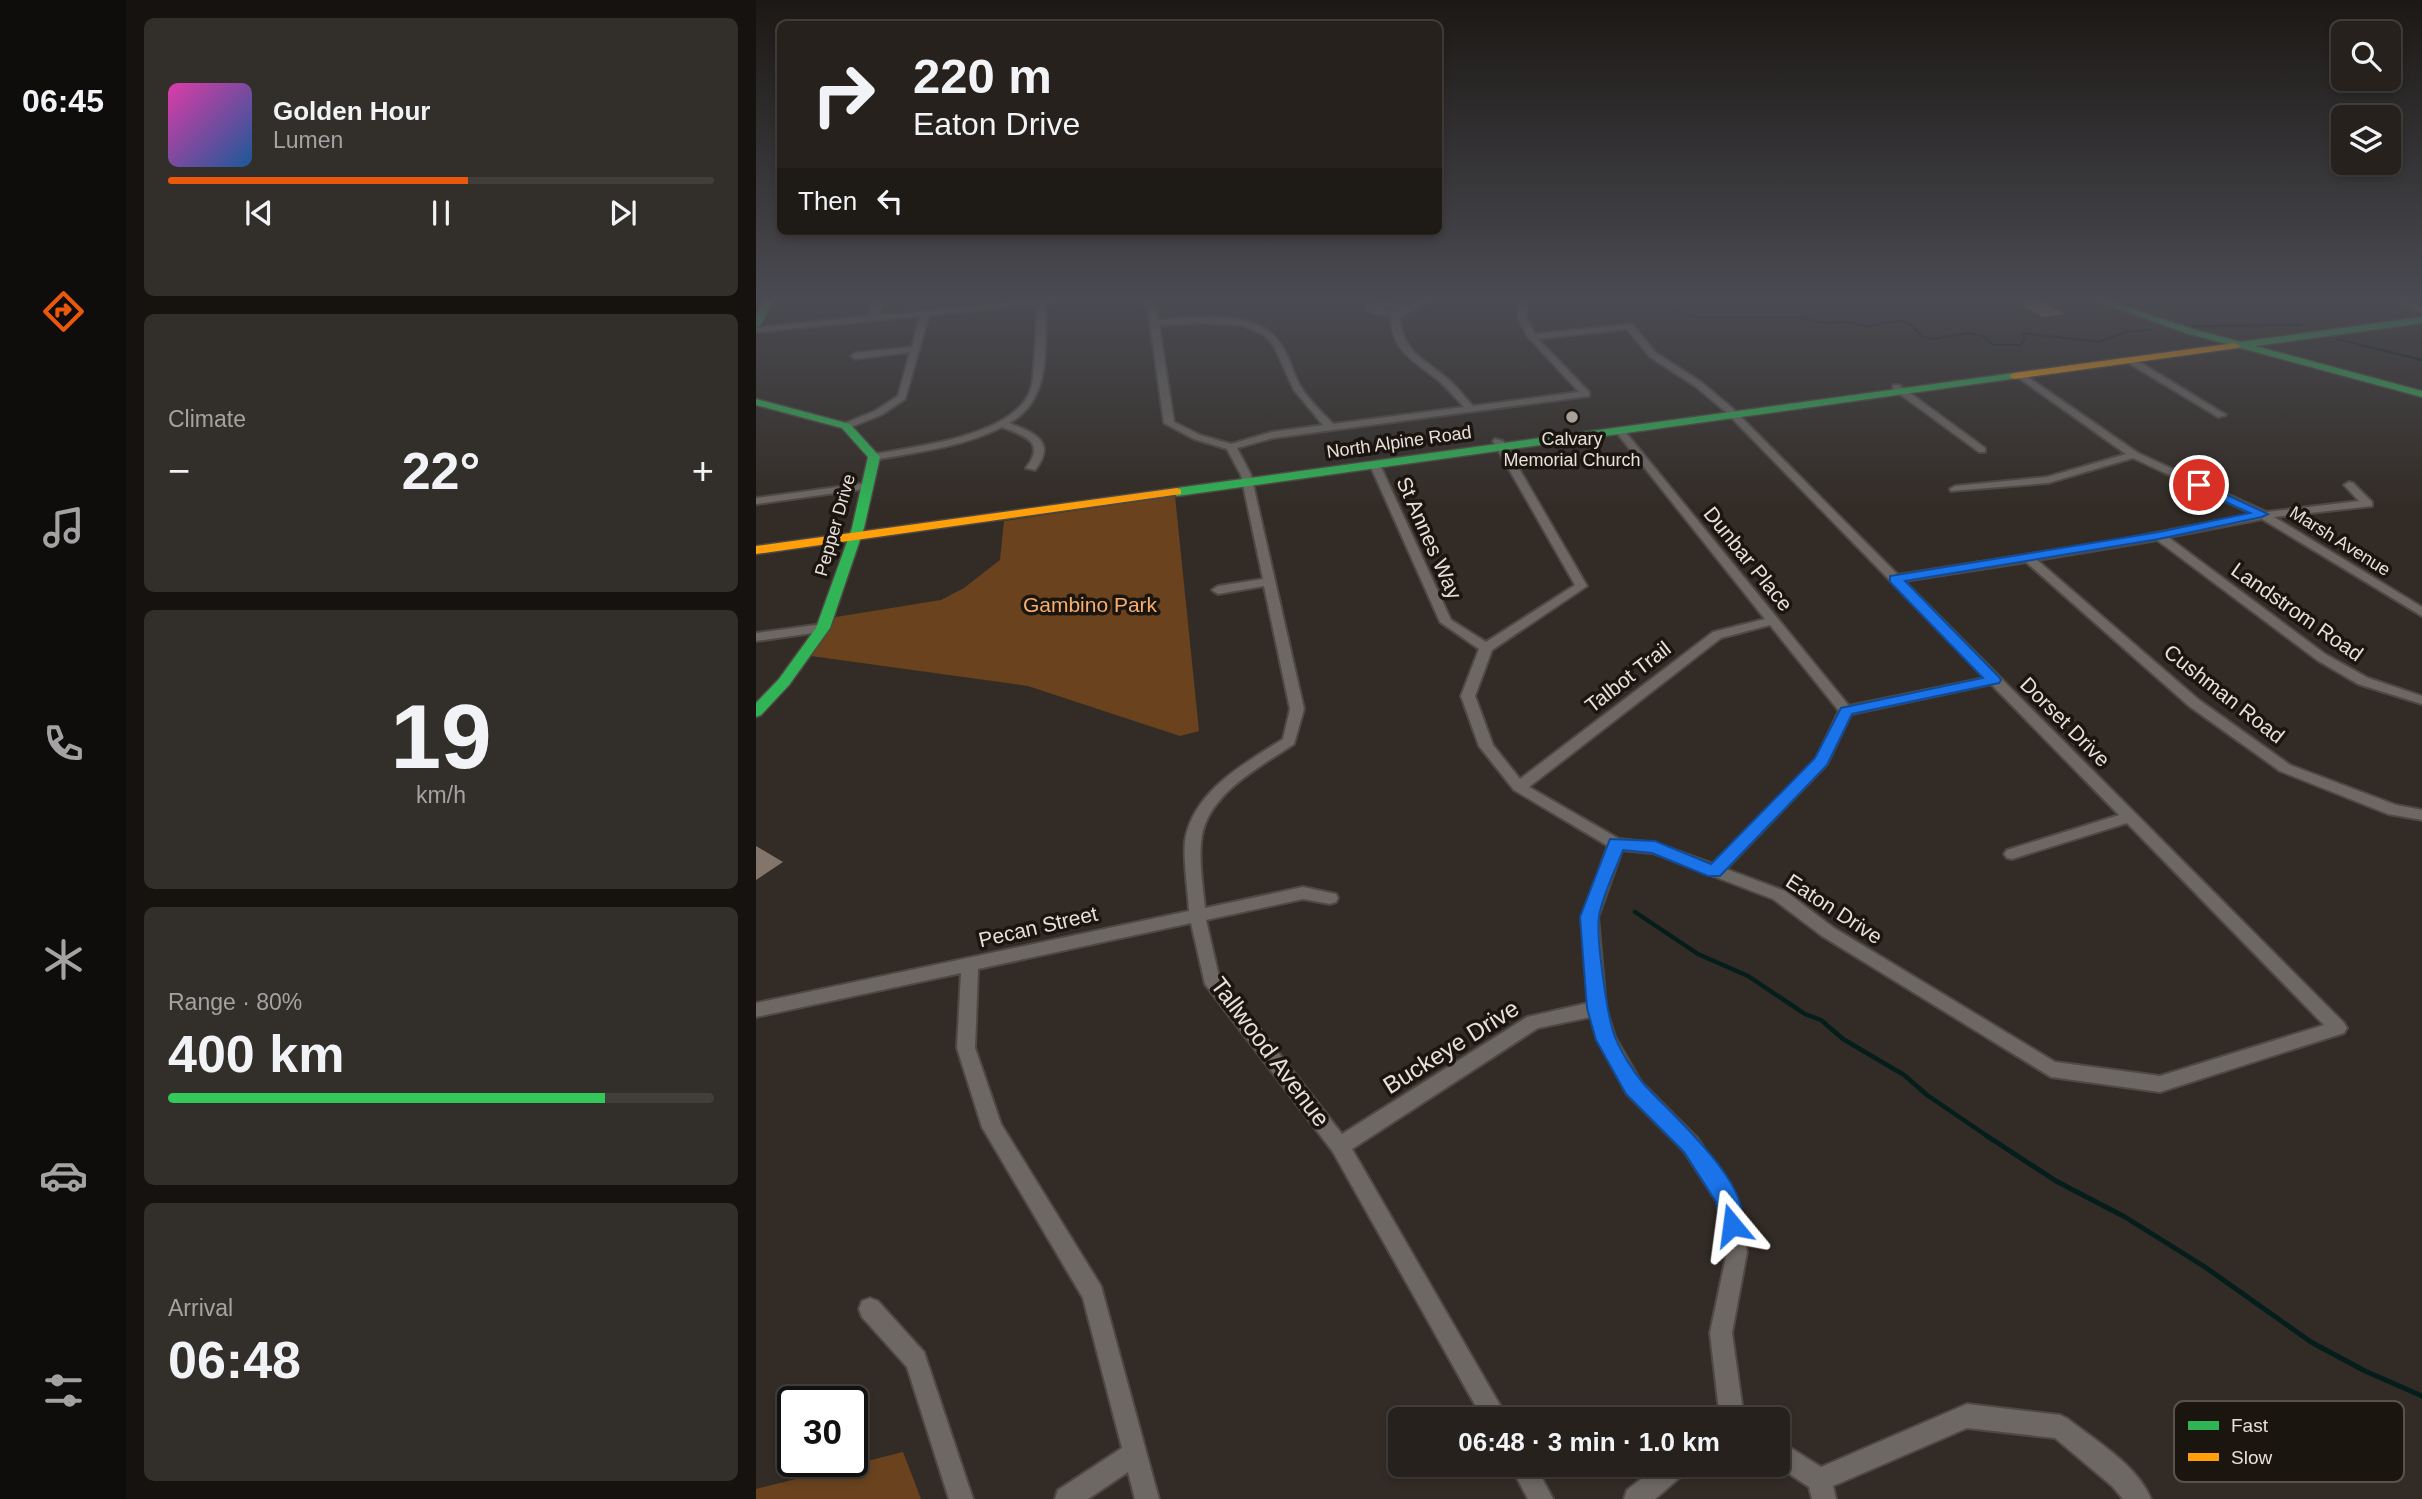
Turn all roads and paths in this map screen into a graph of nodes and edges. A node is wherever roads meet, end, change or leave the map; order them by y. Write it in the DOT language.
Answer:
graph roads {
  1 [pos="909,367"];
  2 [pos="1038,367"];
  3 [pos="1162,367"];
  4 [pos="1288,367"];
  5 [pos="1424,367"];
  6 [pos="1560,367"];
  7 [pos="1672,367"];
  8 [pos="2060,367"];
  9 [pos="2083,367"];
  10 [pos="2142,367"];
  11 [pos="2328,367"];
  12 [pos="2022,376"];
  13 [pos="1900,389"];
  14 [pos="2422,394"];
  15 [pos="756,402"];
  16 [pos="1470,408"];
  17 [pos="1730,413"];
  18 [pos="2221,415"];
  19 [pos="1003,424"];
  20 [pos="846,426"];
  21 [pos="1329,427"];
  22 [pos="1619,431"];
  23 [pos="1499,444"];
  24 [pos="1231,447"];
  25 [pos="1982,450"];
  26 [pos="2134,455"];
  27 [pos="874,457"];
  28 [pos="1375,465"];
  29 [pos="1031,468"];
  30 [pos="1247,479"];
  31 [pos="2349,485"];
  32 [pos="867,486"];
  33 [pos="1955,489"];
  34 [pos="756,501"];
  35 [pos="2262,514"];
  36 [pos="856,532"];
  37 [pos="2159,536"];
  38 [pos="756,542"];
  39 [pos="756,550"];
  40 [pos="2028,558"];
  41 [pos="1895,579"];
  42 [pos="1268,582"];
  43 [pos="1218,590"];
  44 [pos="2422,612"];
  45 [pos="1773,621"];
  46 [pos="823,628"];
  47 [pos="756,637"];
  48 [pos="1486,648"];
  49 [pos="1994,680"];
  50 [pos="2422,700"];
  51 [pos="1846,711"];
  52 [pos="756,712"];
  53 [pos="1519,787"];
  54 [pos="2422,815"];
  55 [pos="2129,817"];
  56 [pos="1616,844"];
  57 [pos="2012,854"];
  58 [pos="1714,872"];
  59 [pos="1330,898"];
  60 [pos="1197,914"];
  61 [pos="970,966"];
  62 [pos="1597,1008"];
  63 [pos="756,1010"];
  64 [pos="2338,1028"];
  65 [pos="1340,1146"];
  66 [pos="870,1310"];
  67 [pos="1489,1407"];
  68 [pos="1730,1407"];
  69 [pos="1133,1454"];
  70 [pos="1790,1463"];
  71 [pos="1529,1477"];
  72 [pos="1663,1477"];
  73 [pos="1821,1490"];
  74 [pos="961,1499"];
  75 [pos="1067,1499"];
  76 [pos="1147,1499"];
  77 [pos="1541,1499"];
  78 [pos="1636,1499"];
  79 [pos="2139,1499"];
  1 -- 20 [label="street"];
  2 -- 19 [label="street"];
  3 -- 24 [label="street"];
  4 -- 21 [label="street"];
  5 -- 16 [label="street"];
  6 -- 16 [label="street"];
  7 -- 17 [label="street, Dorset Drive"];
  8 -- 13 [label="main road, North Alpine Road"];
  9 -- 12 [label="main road, North Alpine Road"];
  10 -- 18 [label="street"];
  11 -- 14 [label="main road"];
  12 -- 13 [label="main road, North Alpine Road"];
  12 -- 26 [label="street, Marsh Avenue"];
  13 -- 17 [label="main road, North Alpine Road"];
  13 -- 25 [label="street"];
  15 -- 20 [label="main road"];
  16 -- 21 [label="street"];
  17 -- 22 [label="main road, North Alpine Road"];
  17 -- 23 [label="main road, North Alpine Road"];
  17 -- 41 [label="street, Dorset Drive"];
  19 -- 27 [label="street"];
  19 -- 29 [label="street"];
  20 -- 27 [label="main road, Pepper Drive"];
  21 -- 24 [label="street"];
  22 -- 23 [label="main road, North Alpine Road"];
  22 -- 45 [label="street, Dunbar Place"];
  23 -- 28 [label="main road, North Alpine Road"];
  23 -- 30 [label="main road, North Alpine Road"];
  23 -- 48 [label="street"];
  24 -- 30 [label="street, Tallwood Avenue"];
  26 -- 33 [label="street"];
  26 -- 35 [label="street, Marsh Avenue"];
  27 -- 32 [label="main road, Pepper Drive"];
  28 -- 30 [label="main road, North Alpine Road"];
  28 -- 48 [label="street, St Annes Way"];
  30 -- 36 [label="main road, North Alpine Road"];
  30 -- 42 [label="street, Tallwood Avenue"];
  31 -- 35 [label="street"];
  32 -- 34 [label="street"];
  32 -- 36 [label="main road, Pepper Drive"];
  35 -- 37 [label="street"];
  35 -- 44 [label="street, Marsh Avenue"];
  36 -- 38 [label="main road, North Alpine Road"];
  36 -- 39 [label="main road, North Alpine Road"];
  36 -- 46 [label="main road, Pepper Drive"];
  37 -- 40 [label="street"];
  37 -- 50 [label="street, Landstrom Road"];
  40 -- 41 [label="street"];
  40 -- 54 [label="street, Cushman Road"];
  41 -- 49 [label="street, Dorset Drive"];
  42 -- 43 [label="street"];
  42 -- 60 [label="street, Tallwood Avenue"];
  45 -- 51 [label="street, Dunbar Place"];
  45 -- 53 [label="street, Talbot Trail"];
  46 -- 47 [label="street"];
  46 -- 52 [label="main road, Pepper Drive"];
  48 -- 53 [label="street, Eaton Drive"];
  49 -- 51 [label="street"];
  49 -- 55 [label="street, Dorset Drive"];
  51 -- 58 [label="street"];
  53 -- 56 [label="street, Eaton Drive"];
  55 -- 57 [label="street"];
  55 -- 64 [label="street, Dorset Drive"];
  56 -- 58 [label="street, Eaton Drive"];
  56 -- 62 [label="street"];
  58 -- 64 [label="street, Eaton Drive"];
  59 -- 60 [label="street, Pecan Street"];
  60 -- 61 [label="street, Pecan Street"];
  60 -- 65 [label="street, Tallwood Avenue"];
  61 -- 63 [label="street, Pecan Street"];
  61 -- 69 [label="street"];
  62 -- 65 [label="street, Buckeye Drive"];
  62 -- 68 [label="street"];
  65 -- 67 [label="street, Tallwood Avenue"];
  66 -- 74 [label="street"];
  69 -- 75 [label="street"];
  69 -- 76 [label="street"];
  70 -- 73 [label="street"];
  71 -- 77 [label="street"];
  72 -- 78 [label="street"];
  73 -- 79 [label="street"];
}
